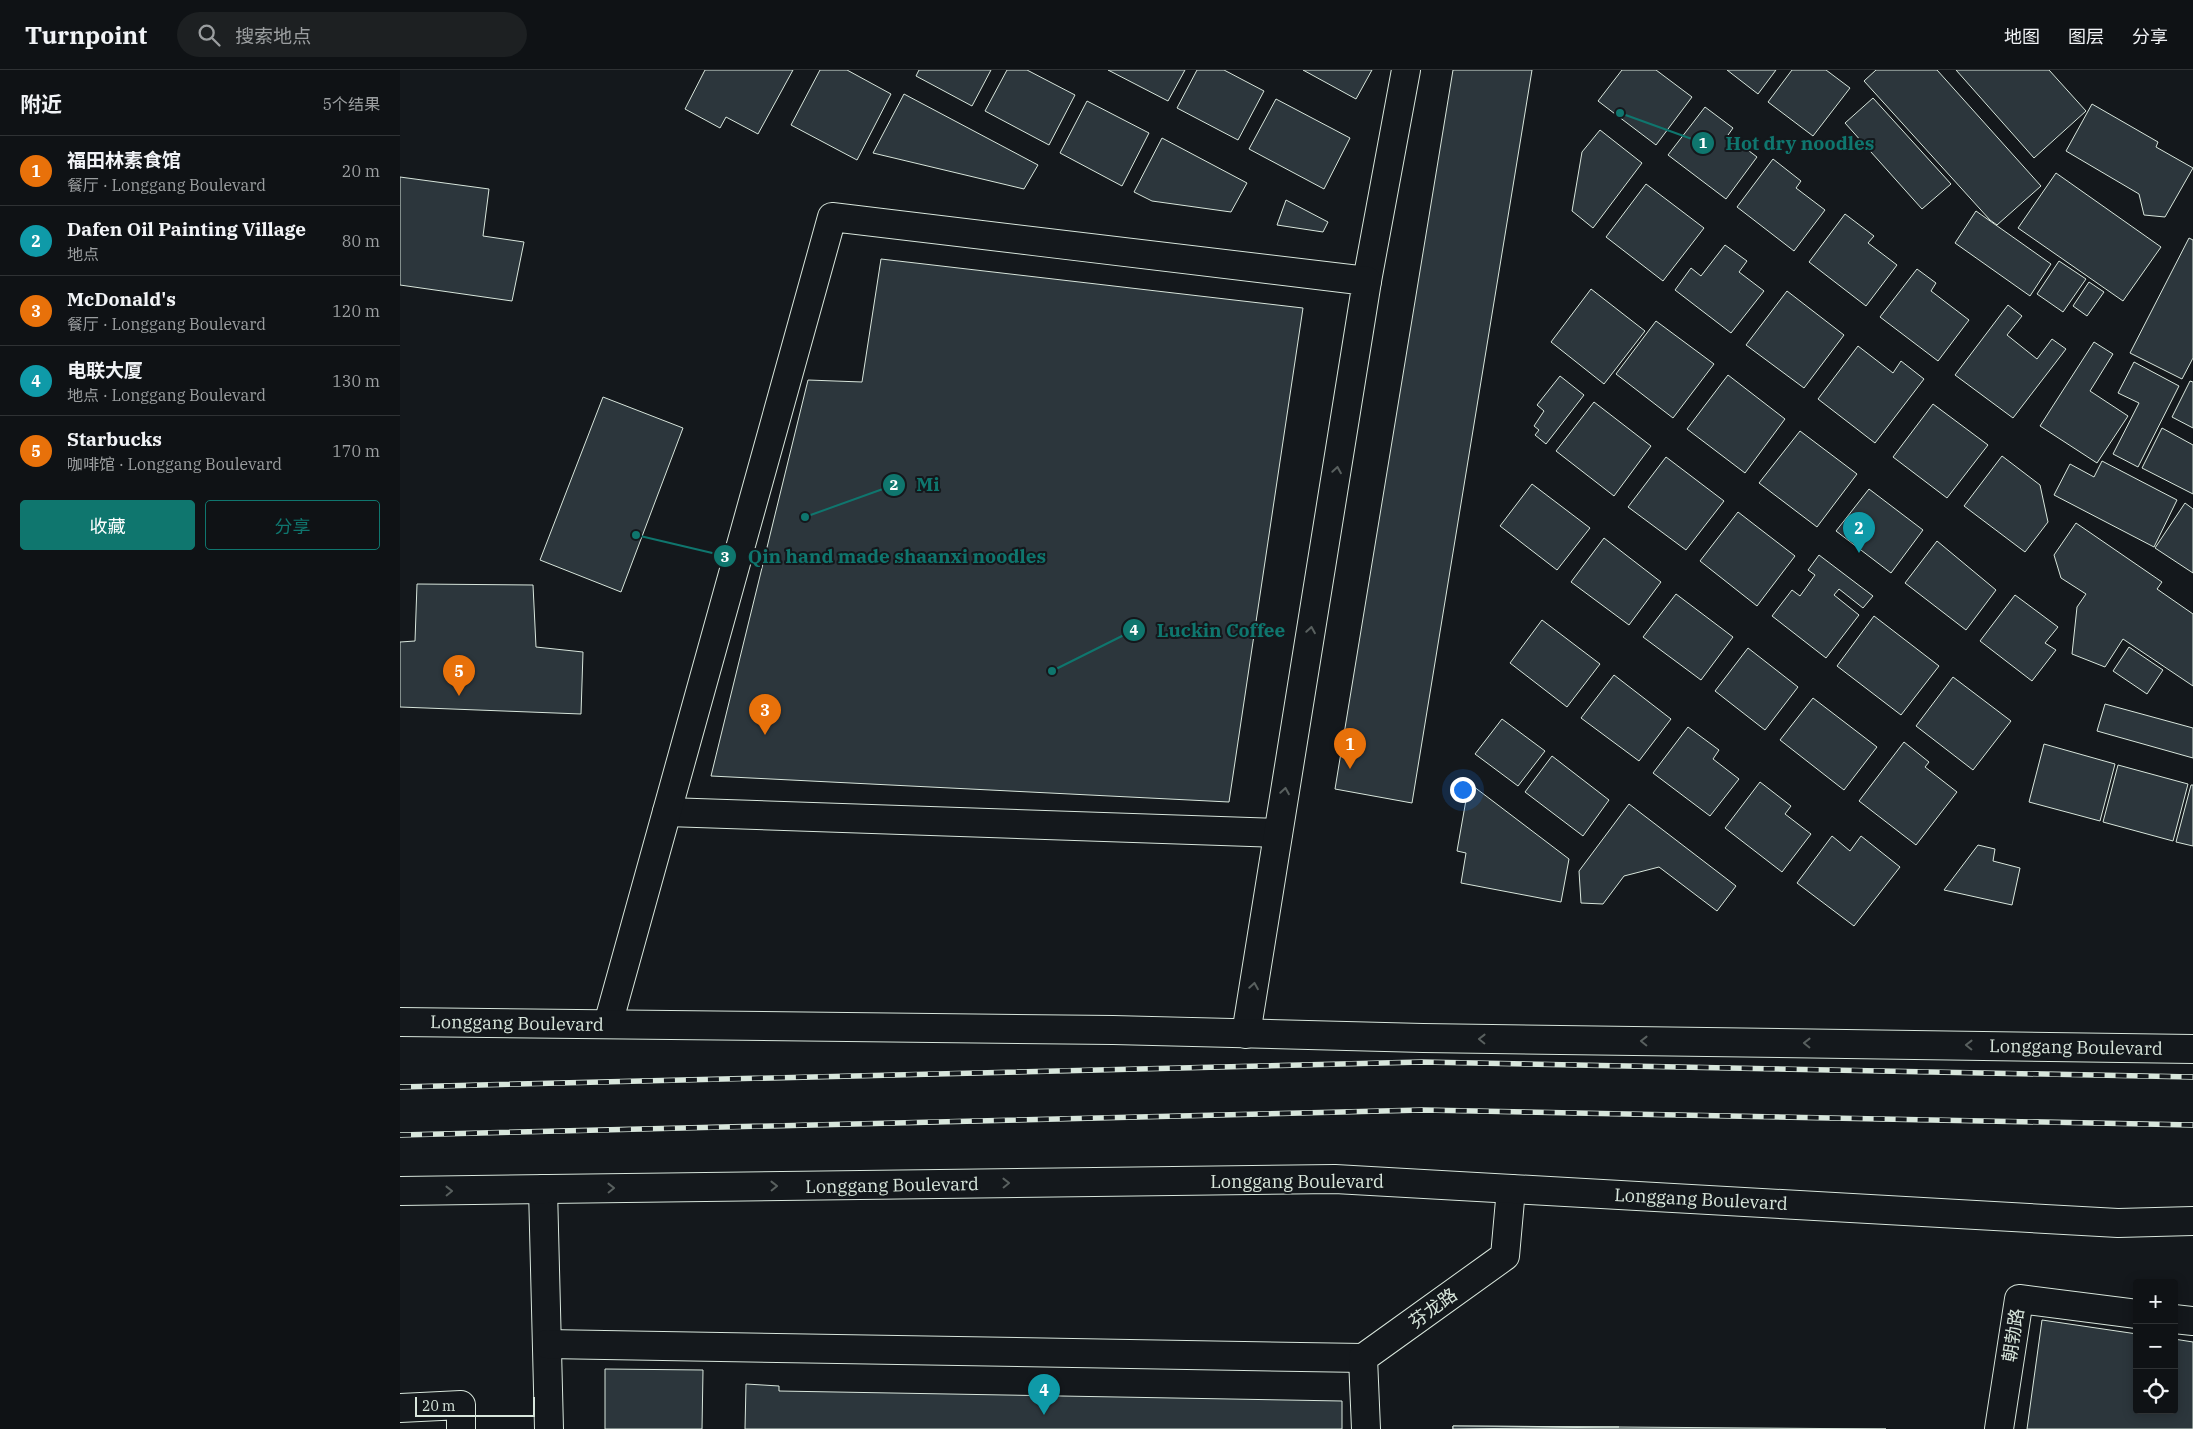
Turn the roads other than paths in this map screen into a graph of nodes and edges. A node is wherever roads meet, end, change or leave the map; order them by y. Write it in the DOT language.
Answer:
graph roads {
  1 [pos="1406,70"];
  2 [pos="1367,281"];
  3 [pos="667,812"];
  4 [pos="1278,833"];
  5 [pos="400,1022"];
  6 [pos="608,1024"];
  7 [pos="1246,1034"];
  8 [pos="2193,1049"];
  9 [pos="543,1189"];
  10 [pos="1511,1189"];
  11 [pos="400,1192"];
  12 [pos="2193,1221"];
  13 [pos="2118,1222"];
  14 [pos="2193,1240"];
  15 [pos="2133,1314"];
  16 [pos="2178,1320"];
  17 [pos="2193,1322"];
  18 [pos="547,1344"];
  19 [pos="1363,1358"];
  20 [pos="400,1408"];
  21 [pos="461,1429"];
  22 [pos="549,1429"];
  23 [pos="1366,1429"];
  24 [pos="1999,1429"];
  1 -- 2 [label="main road"];
  2 -- 3 [label="main road"];
  4 -- 2 [label="main road, one-way"];
  3 -- 4 [label="main road"];
  3 -- 6 [label="main road"];
  7 -- 4 [label="main road, one-way"];
  5 -- 6 [label="main road, Longgang Boulevard"];
  6 -- 7 [label="main road, Longgang Boulevard"];
  8 -- 7 [label="main road, Longgang Boulevard, one-way"];
  9 -- 10 [label="main road, Longgang Boulevard, one-way"];
  11 -- 9 [label="main road, Longgang Boulevard, one-way"];
  9 -- 18 [label="main road"];
  10 -- 13 [label="main road, Longgang Boulevard"];
  10 -- 19 [label="main road, 芬龙路"];
  12 -- 13 [label="main road, Longgang Boulevard"];
  13 -- 14 [label="main road"];
  15 -- 24 [label="main road, 朝勃路"];
  16 -- 17 [label="main road"];
  18 -- 19 [label="main road"];
  18 -- 22 [label="main road"];
  19 -- 23 [label="main road"];
  20 -- 21 [label="main road"];
}
